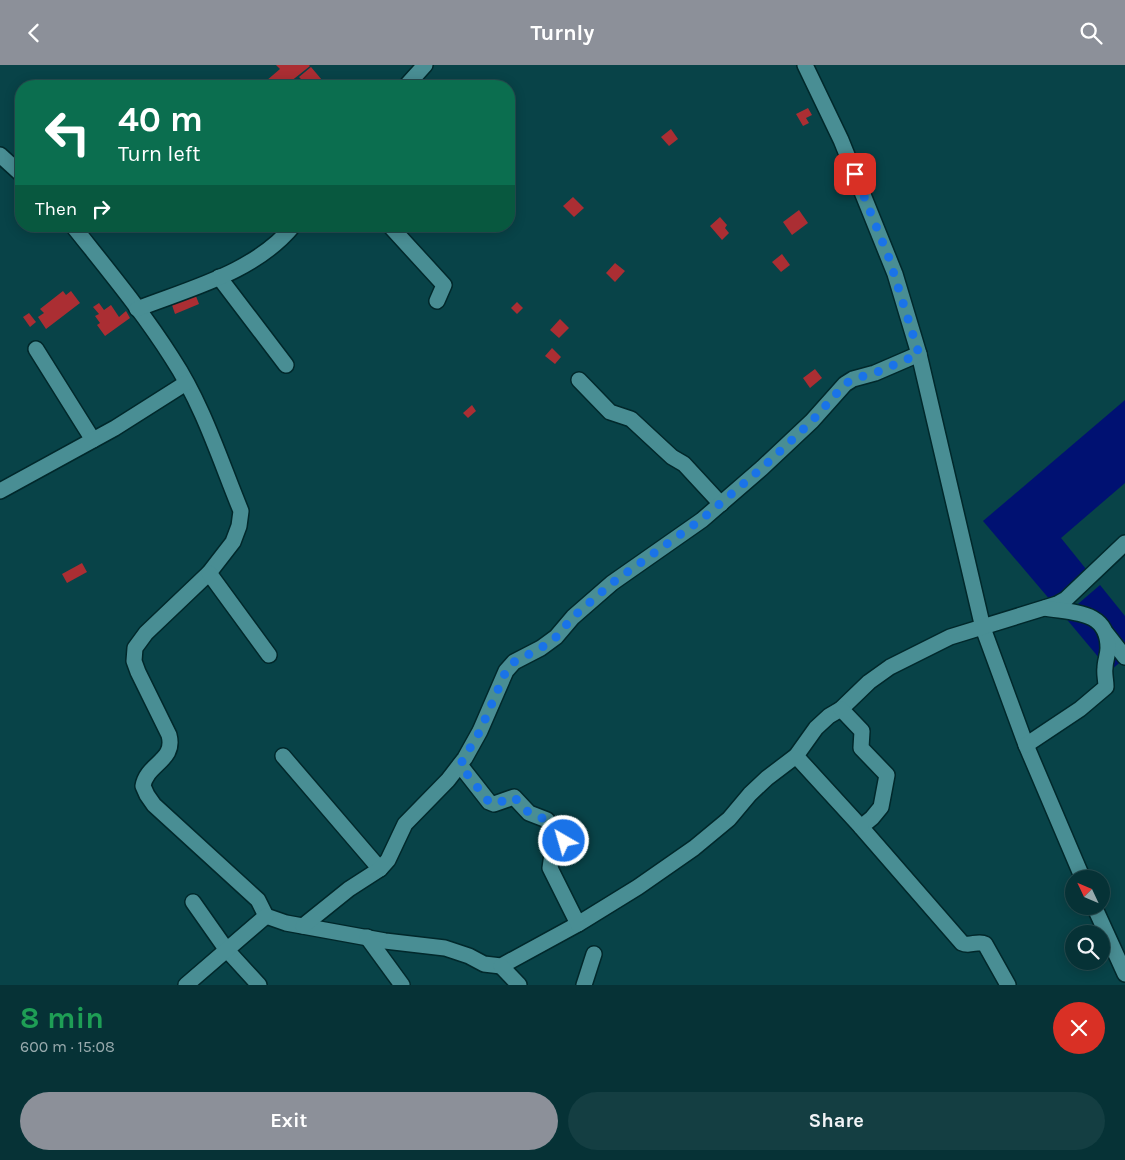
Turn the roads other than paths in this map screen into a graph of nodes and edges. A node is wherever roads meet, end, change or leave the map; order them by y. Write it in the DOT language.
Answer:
graph roads {
  1 [pos="425,65"];
  2 [pos="805,65"];
  3 [pos="411,80"];
  4 [pos="0,155"];
  5 [pos="15,169"];
  6 [pos="78,232"];
  7 [pos="288,232"];
  8 [pos="395,232"];
  9 [pos="219,277"];
  10 [pos="437,301"];
  11 [pos="137,309"];
  12 [pos="36,349"];
  13 [pos="919,354"];
  14 [pos="286,365"];
  15 [pos="579,380"];
  16 [pos="186,383"];
  17 [pos="93,440"];
  18 [pos="0,491"];
  19 [pos="721,504"];
  20 [pos="1125,543"];
  21 [pos="209,573"];
  22 [pos="1044,608"];
  23 [pos="983,628"];
  24 [pos="1106,633"];
  25 [pos="269,655"];
  26 [pos="1125,657"];
  27 [pos="841,709"];
  28 [pos="1026,745"];
  29 [pos="283,756"];
  30 [pos="796,756"];
  31 [pos="460,765"];
  32 [pos="861,827"];
  33 [pos="380,869"];
  34 [pos="1079,870"];
  35 [pos="193,902"];
  36 [pos="1098,915"];
  37 [pos="266,916"];
  38 [pos="578,924"];
  39 [pos="304,926"];
  40 [pos="367,937"];
  41 [pos="226,949"];
  42 [pos="594,954"];
  43 [pos="501,966"];
  44 [pos="1125,974"];
  45 [pos="186,985"];
  46 [pos="259,985"];
  47 [pos="402,985"];
  48 [pos="519,985"];
  49 [pos="584,985"];
  50 [pos="1008,985"];
  1 -- 3 [label="street"];
  2 -- 13 [label="street"];
  4 -- 5 [label="street"];
  6 -- 11 [label="street"];
  7 -- 9 [label="street"];
  8 -- 10 [label="street"];
  9 -- 11 [label="street"];
  9 -- 14 [label="street"];
  11 -- 16 [label="street"];
  12 -- 17 [label="street"];
  13 -- 19 [label="street"];
  13 -- 23 [label="street"];
  15 -- 19 [label="street"];
  16 -- 17 [label="street"];
  16 -- 21 [label="street"];
  17 -- 18 [label="street"];
  19 -- 31 [label="street"];
  20 -- 22 [label="street"];
  21 -- 25 [label="street"];
  21 -- 37 [label="street"];
  22 -- 23 [label="street"];
  22 -- 24 [label="street"];
  23 -- 27 [label="street"];
  23 -- 28 [label="street"];
  24 -- 26 [label="street"];
  24 -- 28 [label="street"];
  27 -- 30 [label="street"];
  27 -- 32 [label="street"];
  28 -- 34 [label="street"];
  29 -- 33 [label="street"];
  30 -- 32 [label="street"];
  30 -- 38 [label="street"];
  31 -- 33 [label="street"];
  31 -- 38 [label="street"];
  32 -- 50 [label="street"];
  33 -- 39 [label="street"];
  35 -- 41 [label="street"];
  36 -- 44 [label="street"];
  37 -- 39 [label="street"];
  37 -- 41 [label="street"];
  38 -- 43 [label="street"];
  39 -- 40 [label="street"];
  40 -- 43 [label="street"];
  40 -- 47 [label="street"];
  41 -- 45 [label="street"];
  41 -- 46 [label="street"];
  42 -- 49 [label="street"];
  43 -- 48 [label="street"];
}
